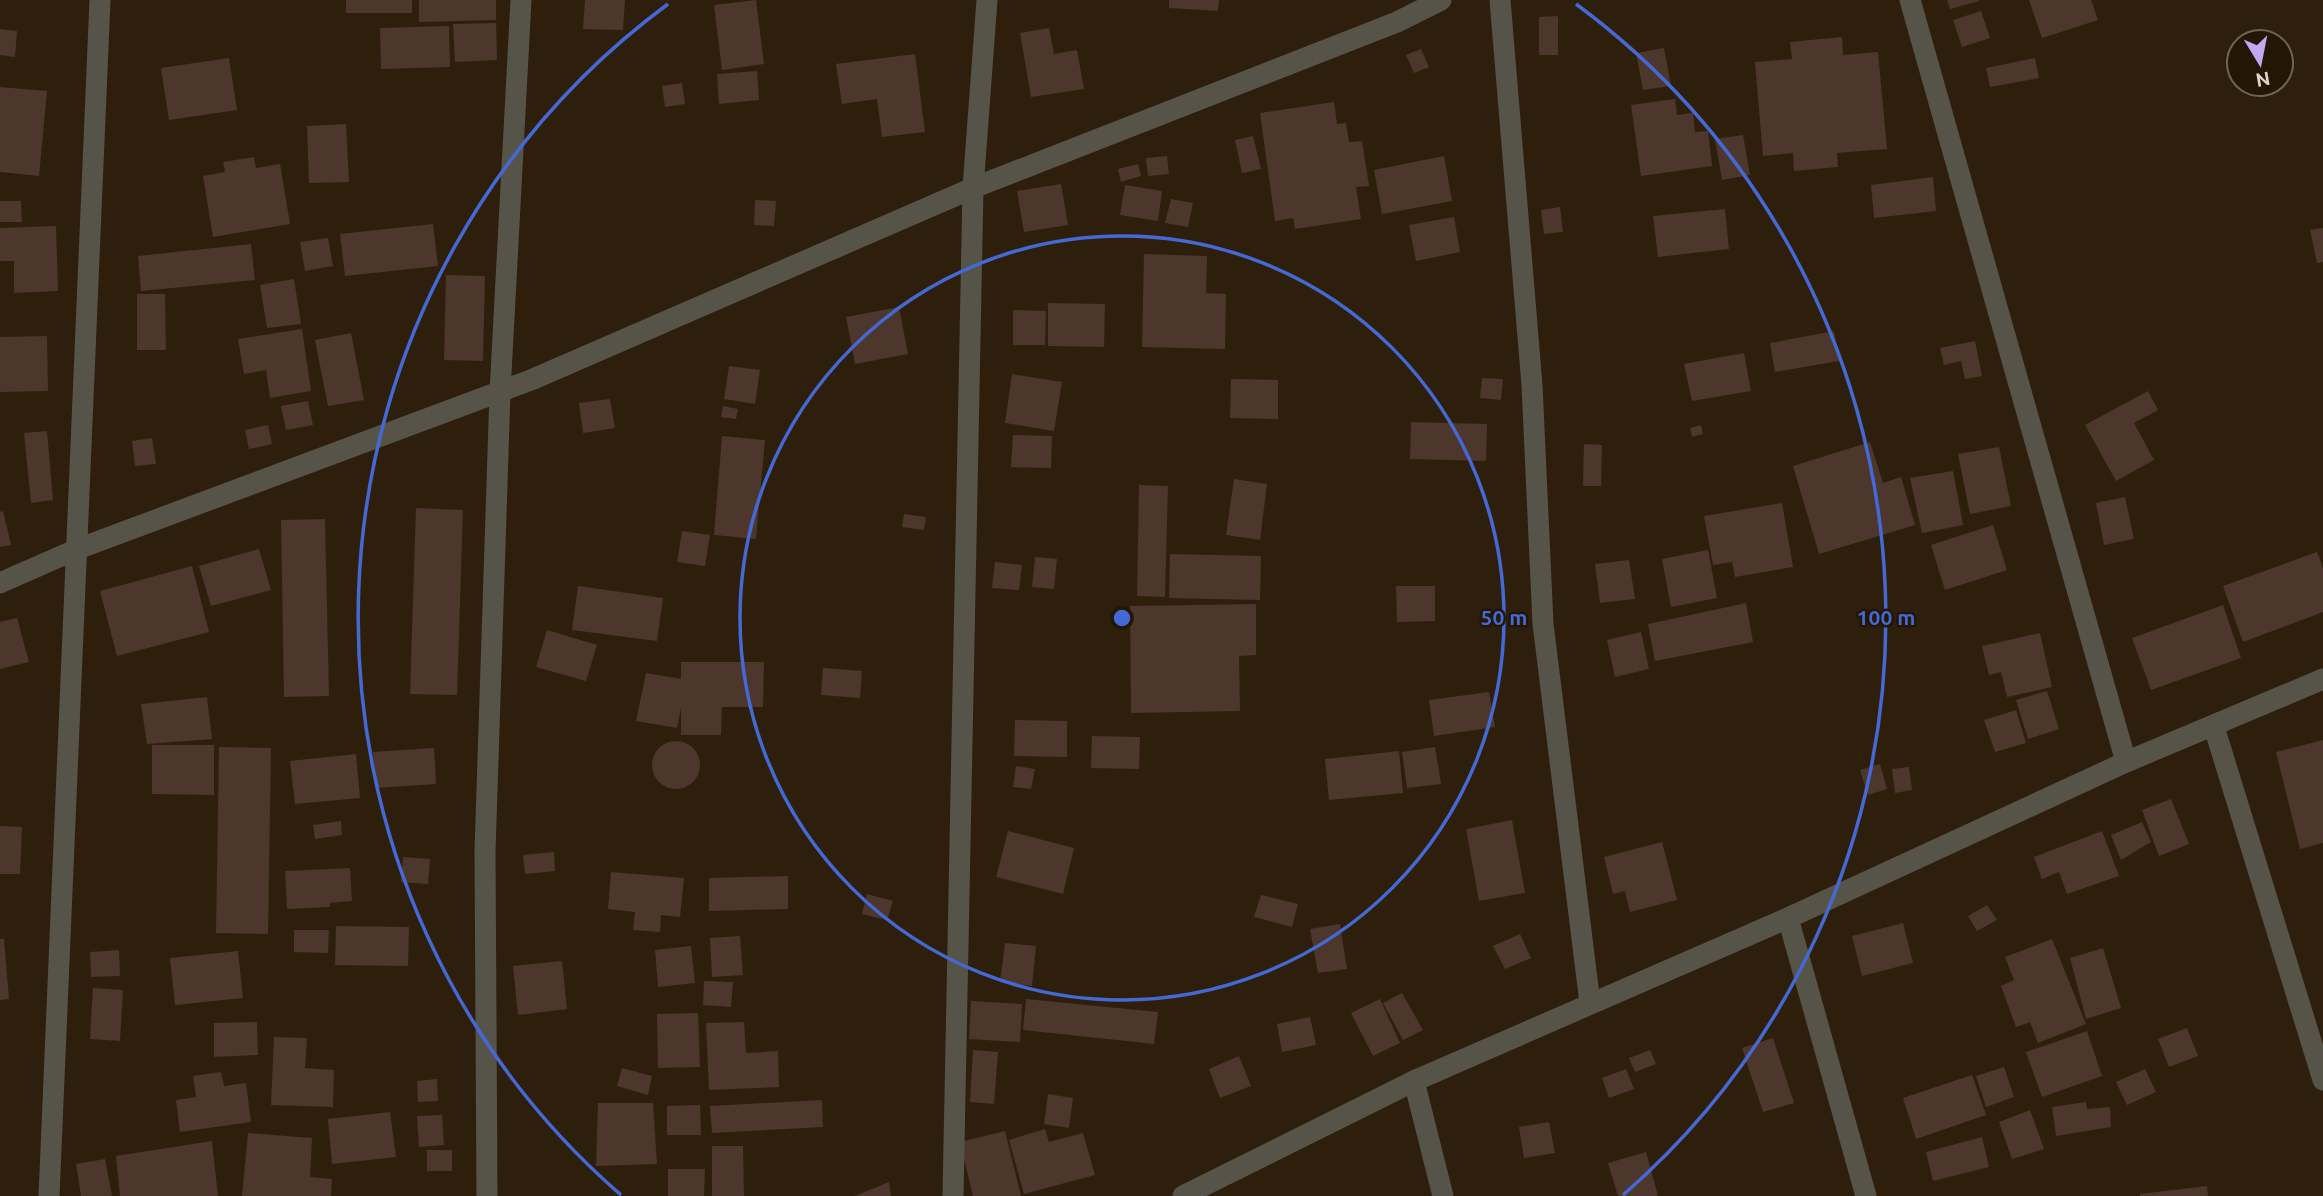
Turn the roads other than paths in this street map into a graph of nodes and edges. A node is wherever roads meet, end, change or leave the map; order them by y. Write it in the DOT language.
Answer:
graph roads {
  1 [pos="100,0"];
  2 [pos="521,0"];
  3 [pos="987,0"];
  4 [pos="1441,0"];
  5 [pos="1500,0"];
  6 [pos="1910,0"];
  7 [pos="973,188"];
  8 [pos="500,392"];
  9 [pos="75,551"];
  10 [pos="0,583"];
  11 [pos="2323,679"];
  12 [pos="2214,727"];
  13 [pos="2126,762"];
  14 [pos="1788,918"];
  15 [pos="1590,1003"];
  16 [pos="1414,1080"];
  17 [pos="2323,1080"];
  18 [pos="49,1196"];
  19 [pos="486,1196"];
  20 [pos="953,1196"];
  21 [pos="1183,1196"];
  22 [pos="1443,1196"];
  23 [pos="1866,1196"];
  1 -- 9 [label="street"];
  2 -- 8 [label="street"];
  3 -- 7 [label="street"];
  4 -- 7 [label="street"];
  5 -- 15 [label="street"];
  6 -- 13 [label="street"];
  7 -- 8 [label="street"];
  7 -- 20 [label="street"];
  8 -- 9 [label="street"];
  8 -- 19 [label="street"];
  9 -- 10 [label="street"];
  9 -- 18 [label="street"];
  11 -- 12 [label="street"];
  12 -- 13 [label="street"];
  12 -- 17 [label="street"];
  13 -- 14 [label="street"];
  14 -- 15 [label="street"];
  14 -- 23 [label="street"];
  15 -- 16 [label="street"];
  16 -- 21 [label="street"];
  16 -- 22 [label="street"];
}
